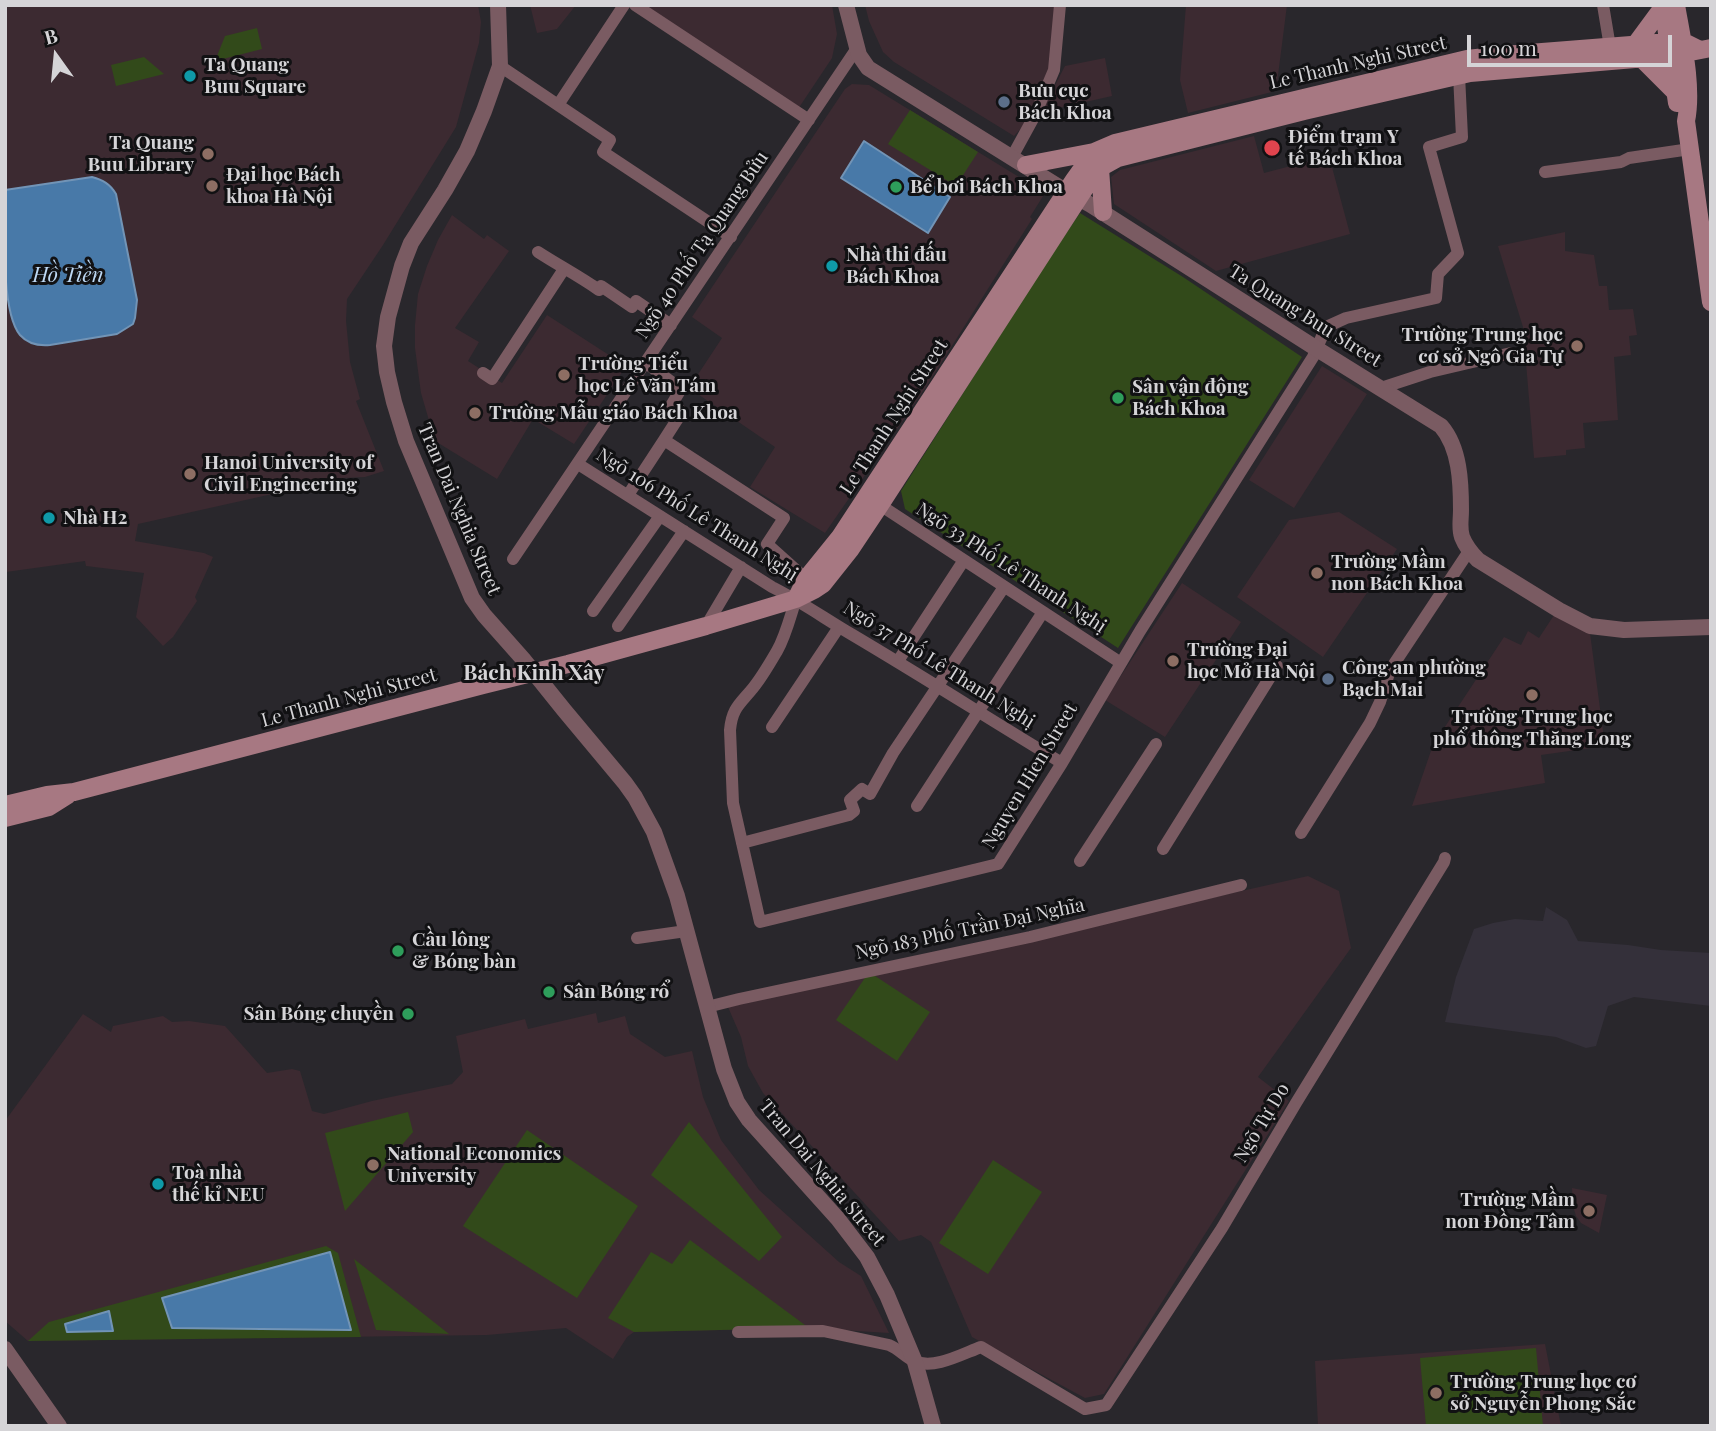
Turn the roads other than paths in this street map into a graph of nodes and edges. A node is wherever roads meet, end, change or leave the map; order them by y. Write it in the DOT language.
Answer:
graph roads {
  1 [pos="498,5"];
  2 [pos="624,5"];
  3 [pos="635,5"];
  4 [pos="846,5"];
  5 [pos="1060,5"];
  6 [pos="1603,5"];
  7 [pos="1667,6"];
  8 [pos="1610,47"];
  9 [pos="857,48"];
  10 [pos="1686,49"];
  11 [pos="1638,51"];
  12 [pos="500,66"];
  13 [pos="1459,75"];
  14 [pos="1676,93"];
  15 [pos="558,105"];
  16 [pos="809,120"];
  17 [pos="1686,121"];
  18 [pos="1690,149"];
  19 [pos="1097,160"];
  20 [pos="1019,161"];
  21 [pos="1545,172"];
  22 [pos="1072,195"];
  23 [pos="1103,212"];
  24 [pos="731,237"];
  25 [pos="538,252"];
  26 [pos="1708,267"];
  27 [pos="564,269"];
  28 [pos="1711,302"];
  29 [pos="671,325"];
  30 [pos="1317,349"];
  31 [pos="1511,353"];
  32 [pos="646,363"];
  33 [pos="483,373"];
  34 [pos="1381,388"];
  35 [pos="664,440"];
  36 [pos="578,464"];
  37 [pos="628,495"];
  38 [pos="880,505"];
  39 [pos="660,516"];
  40 [pos="684,531"];
  41 [pos="1469,551"];
  42 [pos="513,559"];
  43 [pos="964,560"];
  44 [pos="741,567"];
  45 [pos="806,579"];
  46 [pos="1004,587"];
  47 [pos="796,599"];
  48 [pos="593,611"];
  49 [pos="1043,612"];
  50 [pos="618,626"];
  51 [pos="706,626"];
  52 [pos="839,626"];
  53 [pos="1711,626"];
  54 [pos="898,661"];
  55 [pos="1121,663"];
  56 [pos="1277,666"];
  57 [pos="535,673"];
  58 [pos="938,686"];
  59 [pos="978,712"];
  60 [pos="772,727"];
  61 [pos="1156,744"];
  62 [pos="1062,763"];
  63 [pos="74,792"];
  64 [pos="5,805"];
  65 [pos="917,806"];
  66 [pos="5,818"];
  67 [pos="1301,833"];
  68 [pos="742,843"];
  69 [pos="1163,849"];
  70 [pos="1445,858"];
  71 [pos="1080,861"];
  72 [pos="1241,885"];
  73 [pos="686,931"];
  74 [pos="637,939"];
  75 [pos="707,1007"];
  76 [pos="738,1332"];
  77 [pos="5,1349"];
  78 [pos="915,1362"];
  79 [pos="60,1426"];
  80 [pos="933,1426"];
  1 -- 12 [label="street, Tran Dai Nghia Street"];
  2 -- 15 [label="street"];
  3 -- 16 [label="street"];
  4 -- 9 [label="street, Ta Quang Buu Street"];
  5 -- 20 [label="street"];
  6 -- 8 [label="street"];
  7 -- 10 [label="main road"];
  7 -- 11 [label="main road"];
  8 -- 11 [label="main road, Le Thanh Nghi Street"];
  8 -- 19 [label="main road, Le Thanh Nghi Street"];
  9 -- 16 [label="street, Ngõ 40 Phố Tạ Quang Bửu"];
  9 -- 20 [label="street, Ta Quang Buu Street"];
  10 -- 11 [label="main road, Le Thanh Nghi Street"];
  10 -- 14 [label="main road"];
  10 -- 17 [label="main road"];
  11 -- 13 [label="main road, Le Thanh Nghi Street"];
  11 -- 14 [label="main road"];
  12 -- 15 [label="street"];
  12 -- 57 [label="street, Tran Dai Nghia Street"];
  13 -- 19 [label="main road, Le Thanh Nghi Street"];
  13 -- 30 [label="street, Nguyen Hien Street"];
  14 -- 17 [label="main road"];
  15 -- 24 [label="street"];
  16 -- 24 [label="street, Ngõ 40 Phố Tạ Quang Bửu"];
  17 -- 18 [label="main road"];
  18 -- 21 [label="street"];
  18 -- 26 [label="main road"];
  19 -- 20 [label="main road"];
  19 -- 22 [label="main road, Le Thanh Nghi Street"];
  19 -- 23 [label="main road"];
  20 -- 22 [label="street, Ta Quang Buu Street"];
  22 -- 23 [label="street, Ta Quang Buu Street"];
  22 -- 38 [label="main road, Le Thanh Nghi Street"];
  22 -- 45 [label="main road, Le Thanh Nghi Street"];
  23 -- 30 [label="street, Ta Quang Buu Street"];
  24 -- 29 [label="street, Ngõ 40 Phố Tạ Quang Bửu"];
  25 -- 27 [label="street"];
  26 -- 28 [label="main road"];
  27 -- 29 [label="street"];
  27 -- 33 [label="street"];
  29 -- 32 [label="street, Ngõ 40 Phố Tạ Quang Bửu"];
  30 -- 34 [label="street, Ta Quang Buu Street"];
  30 -- 55 [label="street, Nguyen Hien Street"];
  31 -- 34 [label="street"];
  32 -- 35 [label="street"];
  32 -- 36 [label="street, Ngõ 40 Phố Tạ Quang Bửu"];
  34 -- 41 [label="street, Ta Quang Buu Street"];
  35 -- 37 [label="street"];
  35 -- 45 [label="street"];
  36 -- 37 [label="street, Ngõ 106 Phố Lê Thanh Nghị"];
  36 -- 42 [label="street, Ngõ 40 Phố Tạ Quang Bửu"];
  37 -- 39 [label="street, Ngõ 106 Phố Lê Thanh Nghị"];
  38 -- 43 [label="street, Ngõ 33 Phố Lê Thanh Nghị"];
  38 -- 47 [label="main road, Le Thanh Nghi Street"];
  39 -- 40 [label="street, Ngõ 106 Phố Lê Thanh Nghị"];
  39 -- 48 [label="street"];
  40 -- 44 [label="street, Ngõ 106 Phố Lê Thanh Nghị"];
  40 -- 50 [label="street"];
  41 -- 53 [label="street"];
  41 -- 67 [label="street"];
  43 -- 46 [label="street, Ngõ 33 Phố Lê Thanh Nghị"];
  43 -- 54 [label="street"];
  44 -- 47 [label="street, Ngõ 106 Phố Lê Thanh Nghị"];
  44 -- 51 [label="street"];
  45 -- 47 [label="main road, Le Thanh Nghi Street"];
  46 -- 49 [label="street, Ngõ 33 Phố Lê Thanh Nghị"];
  46 -- 58 [label="street"];
  47 -- 51 [label="main road, Le Thanh Nghi Street"];
  47 -- 52 [label="street, Ngõ 37 Phố Lê Thanh Nghị"];
  47 -- 68 [label="street, Nguyen Hien Street"];
  49 -- 55 [label="street, Ngõ 33 Phố Lê Thanh Nghị"];
  49 -- 59 [label="street"];
  51 -- 57 [label="main road, Le Thanh Nghi Street"];
  52 -- 54 [label="street, Ngõ 37 Phố Lê Thanh Nghị"];
  52 -- 60 [label="street"];
  54 -- 58 [label="street, Ngõ 37 Phố Lê Thanh Nghị"];
  55 -- 62 [label="street, Nguyen Hien Street"];
  56 -- 69 [label="street"];
  57 -- 63 [label="main road, Le Thanh Nghi Street"];
  57 -- 73 [label="street, Tran Dai Nghia Street"];
  58 -- 59 [label="street, Ngõ 37 Phố Lê Thanh Nghị"];
  58 -- 68 [label="street"];
  59 -- 62 [label="street, Ngõ 37 Phố Lê Thanh Nghị"];
  59 -- 65 [label="street"];
  61 -- 71 [label="street"];
  62 -- 68 [label="street, Nguyen Hien Street"];
  63 -- 64 [label="main road, Le Thanh Nghi Street"];
  63 -- 66 [label="main road, Le Thanh Nghi Street"];
  70 -- 78 [label="street, Ngõ Tự Do"];
  72 -- 75 [label="street, Ngõ 183 Phố Trần Đại Nghĩa"];
  73 -- 74 [label="street"];
  73 -- 75 [label="street, Tran Dai Nghia Street"];
  75 -- 78 [label="street, Tran Dai Nghia Street"];
  76 -- 78 [label="street"];
  77 -- 79 [label="street"];
  78 -- 80 [label="street, Tran Dai Nghia Street"];
}
